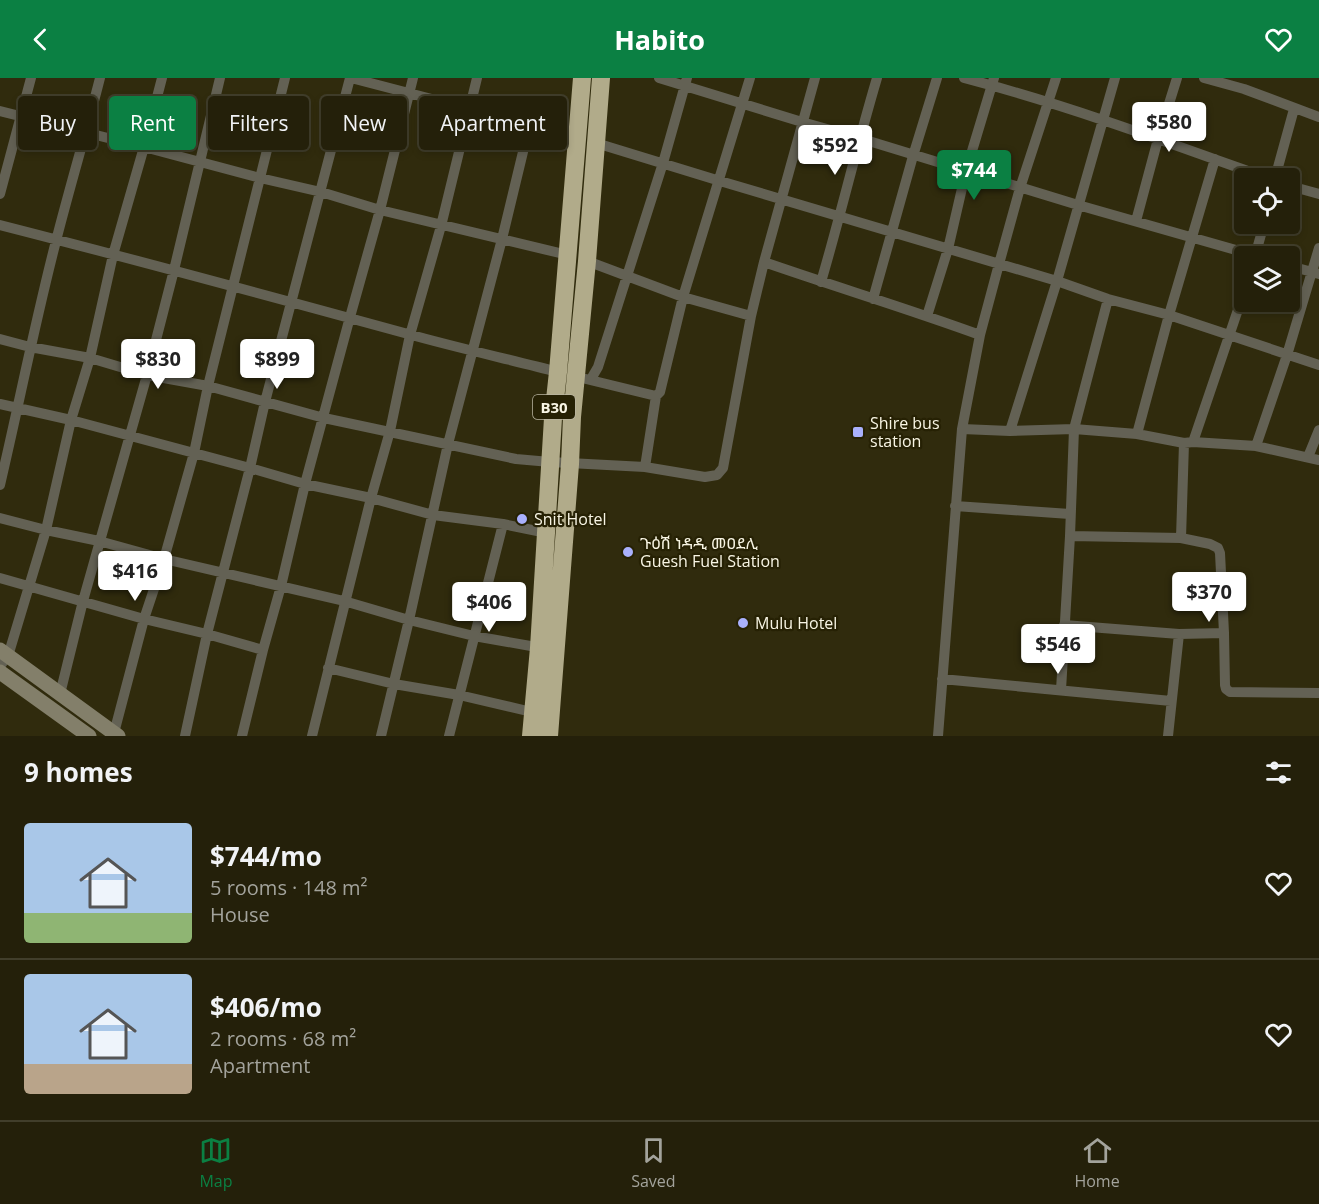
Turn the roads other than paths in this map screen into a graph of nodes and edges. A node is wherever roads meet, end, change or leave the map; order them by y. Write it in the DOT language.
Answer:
graph roads {
  1 [pos="31,78"];
  2 [pos="100,78"];
  3 [pos="162,78"];
  4 [pos="220,78"];
  5 [pos="285,78"];
  6 [pos="351,78"];
  7 [pos="412,78"];
  8 [pos="477,78"];
  9 [pos="582,78"];
  10 [pos="601,78"];
  11 [pos="659,78"];
  12 [pos="750,78"];
  13 [pos="815,78"];
  14 [pos="877,78"];
  15 [pos="937,78"];
  16 [pos="964,78"];
  17 [pos="1056,78"];
  18 [pos="1115,78"];
  19 [pos="1177,78"];
  20 [pos="1204,78"];
  21 [pos="685,82"];
  22 [pos="992,82"];
  23 [pos="408,93"];
  24 [pos="26,96"];
  25 [pos="95,96"];
  26 [pos="157,96"];
  27 [pos="420,96"];
  28 [pos="473,96"];
  29 [pos="1048,102"];
  30 [pos="743,104"];
  31 [pos="1294,109"];
  32 [pos="0,111"];
  33 [pos="18,116"];
  34 [pos="1319,117"];
  35 [pos="1104,120"];
  36 [pos="802,122"];
  37 [pos="18,128"];
  38 [pos="567,135"];
  39 [pos="578,137"];
  40 [pos="859,138"];
  41 [pos="1158,139"];
  42 [pos="596,143"];
  43 [pos="81,150"];
  44 [pos="143,150"];
  45 [pos="155,150"];
  46 [pos="460,150"];
  47 [pos="523,150"];
  48 [pos="913,156"];
  49 [pos="1215,159"];
  50 [pos="201,163"];
  51 [pos="663,163"];
  52 [pos="1240,168"];
  53 [pos="1278,168"];
  54 [pos="966,171"];
  55 [pos="260,178"];
  56 [pos="720,181"];
  57 [pos="1020,188"];
  58 [pos="1300,189"];
  59 [pos="321,192"];
  60 [pos="0,194"];
  61 [pos="1319,194"];
  62 [pos="782,198"];
  63 [pos="1078,205"];
  64 [pos="380,210"];
  65 [pos="840,216"];
  66 [pos="1136,221"];
  67 [pos="0,225"];
  68 [pos="441,225"];
  69 [pos="893,231"];
  70 [pos="1192,238"];
  71 [pos="56,239"];
  72 [pos="502,239"];
  73 [pos="1319,248"];
  74 [pos="948,249"];
  75 [pos="1234,250"];
  76 [pos="113,255"];
  77 [pos="567,255"];
  78 [pos="587,261"];
  79 [pos="764,262"];
  80 [pos="999,264"];
  81 [pos="1300,269"];
  82 [pos="174,270"];
  83 [pos="1316,273"];
  84 [pos="628,277"];
  85 [pos="1057,280"];
  86 [pos="821,282"];
  87 [pos="232,287"];
  88 [pos="683,297"];
  89 [pos="1108,298"];
  90 [pos="873,299"];
  91 [pos="292,302"];
  92 [pos="1238,312"];
  93 [pos="1169,315"];
  94 [pos="751,316"];
  95 [pos="927,316"];
  96 [pos="350,317"];
  97 [pos="410,334"];
  98 [pos="980,335"];
  99 [pos="1230,335"];
  100 [pos="0,339"];
  101 [pos="30,347"];
  102 [pos="472,350"];
  103 [pos="1287,355"];
  104 [pos="90,358"];
  105 [pos="1319,365"];
  106 [pos="558,372"];
  107 [pos="147,375"];
  108 [pos="583,379"];
  109 [pos="208,386"];
  110 [pos="656,396"];
  111 [pos="265,402"];
  112 [pos="0,404"];
  113 [pos="18,409"];
  114 [pos="324,418"];
  115 [pos="71,420"];
  116 [pos="962,429"];
  117 [pos="1074,429"];
  118 [pos="1319,430"];
  119 [pos="390,431"];
  120 [pos="1010,431"];
  121 [pos="1137,434"];
  122 [pos="130,436"];
  123 [pos="1189,442"];
  124 [pos="448,444"];
  125 [pos="1256,446"];
  126 [pos="194,453"];
  127 [pos="1314,459"];
  128 [pos="550,462"];
  129 [pos="570,464"];
  130 [pos="645,467"];
  131 [pos="250,468"];
  132 [pos="305,484"];
  133 [pos="0,485"];
  134 [pos="370,498"];
  135 [pos="955,506"];
  136 [pos="548,513"];
  137 [pos="566,514"];
  138 [pos="1070,514"];
  139 [pos="433,515"];
  140 [pos="0,518"];
  141 [pos="502,524"];
  142 [pos="46,530"];
  143 [pos="547,533"];
  144 [pos="1070,536"];
  145 [pos="1181,538"];
  146 [pos="99,541"];
  147 [pos="164,558"];
  148 [pos="222,573"];
  149 [pos="0,578"];
  150 [pos="281,586"];
  151 [pos="30,587"];
  152 [pos="83,601"];
  153 [pos="344,601"];
  154 [pos="144,619"];
  155 [pos="409,620"];
  156 [pos="1064,625"];
  157 [pos="1224,633"];
  158 [pos="207,634"];
  159 [pos="1179,634"];
  160 [pos="474,636"];
  161 [pos="548,649"];
  162 [pos="263,650"];
  163 [pos="3,658"];
  164 [pos="328,668"];
  165 [pos="0,672"];
  166 [pos="942,679"];
  167 [pos="394,684"];
  168 [pos="1061,690"];
  169 [pos="1319,693"];
  170 [pos="60,694"];
  171 [pos="459,695"];
  172 [pos="1171,701"];
  173 [pos="533,712"];
  174 [pos="551,716"];
  175 [pos="116,735"];
  176 [pos="89,736"];
  177 [pos="185,736"];
  178 [pos="242,736"];
  179 [pos="312,736"];
  180 [pos="381,736"];
  181 [pos="449,736"];
  182 [pos="531,736"];
  183 [pos="549,736"];
  184 [pos="938,736"];
  185 [pos="1168,736"];
  1 -- 24 [label="street"];
  2 -- 25 [label="street"];
  3 -- 26 [label="street"];
  4 -- 50 [label="street"];
  5 -- 55 [label="street"];
  6 -- 23 [label="street"];
  6 -- 59 [label="street"];
  7 -- 23 [label="street"];
  8 -- 28 [label="street"];
  9 -- 39 [label="highway, B30"];
  10 -- 42 [label="highway, B30"];
  11 -- 21 [label="street"];
  12 -- 30 [label="street"];
  13 -- 36 [label="street"];
  14 -- 40 [label="street"];
  15 -- 48 [label="street"];
  16 -- 22 [label="street"];
  17 -- 29 [label="street"];
  18 -- 35 [label="street"];
  19 -- 41 [label="street"];
  20 -- 31 [label="street"];
  21 -- 30 [label="street"];
  21 -- 51 [label="street"];
  22 -- 29 [label="street"];
  22 -- 54 [label="street"];
  23 -- 27 [label="street"];
  23 -- 64 [label="street"];
  29 -- 35 [label="street"];
  29 -- 57 [label="street"];
  30 -- 36 [label="street"];
  30 -- 56 [label="street"];
  31 -- 34 [label="street"];
  31 -- 53 [label="street"];
  32 -- 33 [label="street"];
  35 -- 41 [label="street"];
  35 -- 63 [label="street"];
  36 -- 40 [label="street"];
  36 -- 62 [label="street"];
  37 -- 60 [label="street"];
  38 -- 39 [label="street"];
  39 -- 77 [label="highway, B30"];
  40 -- 48 [label="street"];
  40 -- 65 [label="street"];
  41 -- 49 [label="street"];
  41 -- 66 [label="street"];
  42 -- 51 [label="street"];
  42 -- 78 [label="highway, B30"];
  43 -- 71 [label="street"];
  44 -- 76 [label="street"];
  45 -- 50 [label="street"];
  46 -- 68 [label="street"];
  47 -- 72 [label="street"];
  48 -- 54 [label="street"];
  48 -- 69 [label="street"];
  49 -- 52 [label="street"];
  49 -- 70 [label="street"];
  50 -- 55 [label="street"];
  50 -- 82 [label="street"];
  51 -- 56 [label="street"];
  51 -- 84 [label="street"];
  54 -- 57 [label="street"];
  54 -- 74 [label="street"];
  55 -- 59 [label="street"];
  55 -- 87 [label="street"];
  56 -- 62 [label="street"];
  56 -- 88 [label="street"];
  57 -- 63 [label="street"];
  57 -- 80 [label="street"];
  58 -- 61 [label="street"];
  59 -- 64 [label="street"];
  59 -- 91 [label="street"];
  62 -- 65 [label="street"];
  62 -- 79 [label="street"];
  63 -- 66 [label="street"];
  63 -- 85 [label="street"];
  64 -- 68 [label="street"];
  64 -- 96 [label="street"];
  65 -- 69 [label="street"];
  65 -- 86 [label="street"];
  66 -- 70 [label="street"];
  67 -- 71 [label="street"];
  68 -- 72 [label="street"];
  68 -- 97 [label="street"];
  69 -- 74 [label="street"];
  69 -- 90 [label="street"];
  70 -- 75 [label="street"];
  70 -- 93 [label="street"];
  71 -- 76 [label="street"];
  71 -- 101 [label="street"];
  72 -- 77 [label="street"];
  72 -- 102 [label="street"];
  73 -- 83 [label="street"];
  74 -- 80 [label="street"];
  74 -- 95 [label="street"];
  76 -- 82 [label="street"];
  76 -- 104 [label="street"];
  77 -- 106 [label="highway, B30"];
  78 -- 84 [label="street"];
  78 -- 108 [label="highway, B30"];
  79 -- 86 [label="street"];
  79 -- 94 [label="street"];
  80 -- 85 [label="street"];
  80 -- 98 [label="street"];
  81 -- 83 [label="street"];
  82 -- 87 [label="street"];
  82 -- 107 [label="street"];
  83 -- 103 [label="street"];
  84 -- 88 [label="street"];
  84 -- 108 [label="street"];
  85 -- 89 [label="street"];
  85 -- 120 [label="street"];
  86 -- 90 [label="street"];
  87 -- 91 [label="street"];
  87 -- 109 [label="street"];
  88 -- 94 [label="street"];
  88 -- 110 [label="street"];
  89 -- 93 [label="street"];
  89 -- 117 [label="street"];
  90 -- 95 [label="street"];
  91 -- 96 [label="street"];
  91 -- 111 [label="street"];
  92 -- 99 [label="street"];
  93 -- 99 [label="street"];
  93 -- 121 [label="street"];
  94 -- 130 [label="street"];
  95 -- 98 [label="street"];
  96 -- 97 [label="street"];
  96 -- 114 [label="street"];
  97 -- 102 [label="street"];
  97 -- 119 [label="street"];
  98 -- 116 [label="street"];
  99 -- 103 [label="street"];
  99 -- 123 [label="street"];
  100 -- 101 [label="street"];
  101 -- 104 [label="street"];
  101 -- 113 [label="street"];
  102 -- 106 [label="street"];
  102 -- 124 [label="street"];
  103 -- 105 [label="street"];
  103 -- 125 [label="street"];
  104 -- 107 [label="street"];
  104 -- 115 [label="street"];
  106 -- 128 [label="highway, B30"];
  107 -- 109 [label="street"];
  107 -- 122 [label="street"];
  108 -- 110 [label="street"];
  108 -- 129 [label="highway, B30"];
  109 -- 111 [label="street"];
  109 -- 126 [label="street"];
  110 -- 130 [label="street"];
  111 -- 114 [label="street"];
  111 -- 131 [label="street"];
  112 -- 113 [label="street"];
  113 -- 115 [label="street"];
  113 -- 133 [label="street"];
  114 -- 119 [label="street"];
  114 -- 132 [label="street"];
  115 -- 122 [label="street"];
  115 -- 142 [label="street"];
  116 -- 120 [label="street"];
  116 -- 135 [label="street"];
  117 -- 120 [label="street"];
  117 -- 121 [label="street"];
  117 -- 138 [label="street"];
  118 -- 127 [label="street"];
  119 -- 124 [label="street"];
  119 -- 134 [label="street"];
  121 -- 123 [label="street"];
  122 -- 126 [label="street"];
  122 -- 146 [label="street"];
  123 -- 125 [label="street"];
  123 -- 145 [label="street"];
  124 -- 128 [label="street"];
  124 -- 139 [label="street"];
  125 -- 127 [label="street"];
  126 -- 131 [label="street"];
  126 -- 147 [label="street"];
  128 -- 129 [label="street"];
  128 -- 136 [label="highway, B30"];
  129 -- 130 [label="street"];
  129 -- 137 [label="highway, B30"];
  131 -- 132 [label="street"];
  131 -- 148 [label="street"];
  132 -- 134 [label="street"];
  132 -- 150 [label="street"];
  134 -- 139 [label="street"];
  134 -- 153 [label="street"];
  135 -- 138 [label="street"];
  135 -- 166 [label="street"];
  136 -- 137 [label="highway"];
  136 -- 143 [label="highway, B30"];
  137 -- 161 [label="highway, B30"];
  138 -- 144 [label="street"];
  139 -- 141 [label="street"];
  139 -- 155 [label="street"];
  140 -- 142 [label="street"];
  141 -- 143 [label="street"];
  141 -- 160 [label="street"];
  142 -- 146 [label="street"];
  142 -- 151 [label="street"];
  143 -- 161 [label="highway, B30"];
  144 -- 145 [label="street"];
  144 -- 156 [label="street"];
  145 -- 157 [label="street"];
  146 -- 147 [label="street"];
  146 -- 152 [label="street"];
  147 -- 148 [label="street"];
  147 -- 154 [label="street"];
  148 -- 150 [label="street"];
  148 -- 158 [label="street"];
  149 -- 151 [label="street"];
  150 -- 153 [label="street"];
  150 -- 162 [label="street"];
  151 -- 152 [label="street"];
  151 -- 163 [label="street"];
  152 -- 154 [label="street"];
  152 -- 170 [label="street"];
  153 -- 155 [label="street"];
  153 -- 164 [label="street"];
  154 -- 158 [label="street"];
  154 -- 175 [label="street"];
  155 -- 160 [label="street"];
  155 -- 167 [label="street"];
  156 -- 159 [label="street"];
  156 -- 168 [label="street"];
  157 -- 159 [label="street"];
  157 -- 169 [label="street"];
  158 -- 162 [label="street"];
  158 -- 177 [label="street"];
  159 -- 172 [label="street"];
  160 -- 161 [label="street"];
  160 -- 171 [label="street"];
  161 -- 173 [label="highway, B30"];
  161 -- 174 [label="highway, B30"];
  162 -- 178 [label="street"];
  163 -- 170 [label="main road"];
  164 -- 167 [label="street"];
  164 -- 179 [label="street"];
  165 -- 176 [label="main road"];
  166 -- 168 [label="street"];
  166 -- 184 [label="street"];
  167 -- 171 [label="street"];
  167 -- 180 [label="street"];
  168 -- 172 [label="street"];
  170 -- 175 [label="main road"];
  171 -- 173 [label="street"];
  171 -- 181 [label="street"];
  172 -- 185 [label="street"];
  173 -- 174 [label="street"];
  173 -- 182 [label="highway, B30"];
  174 -- 183 [label="highway, B30"];
}
